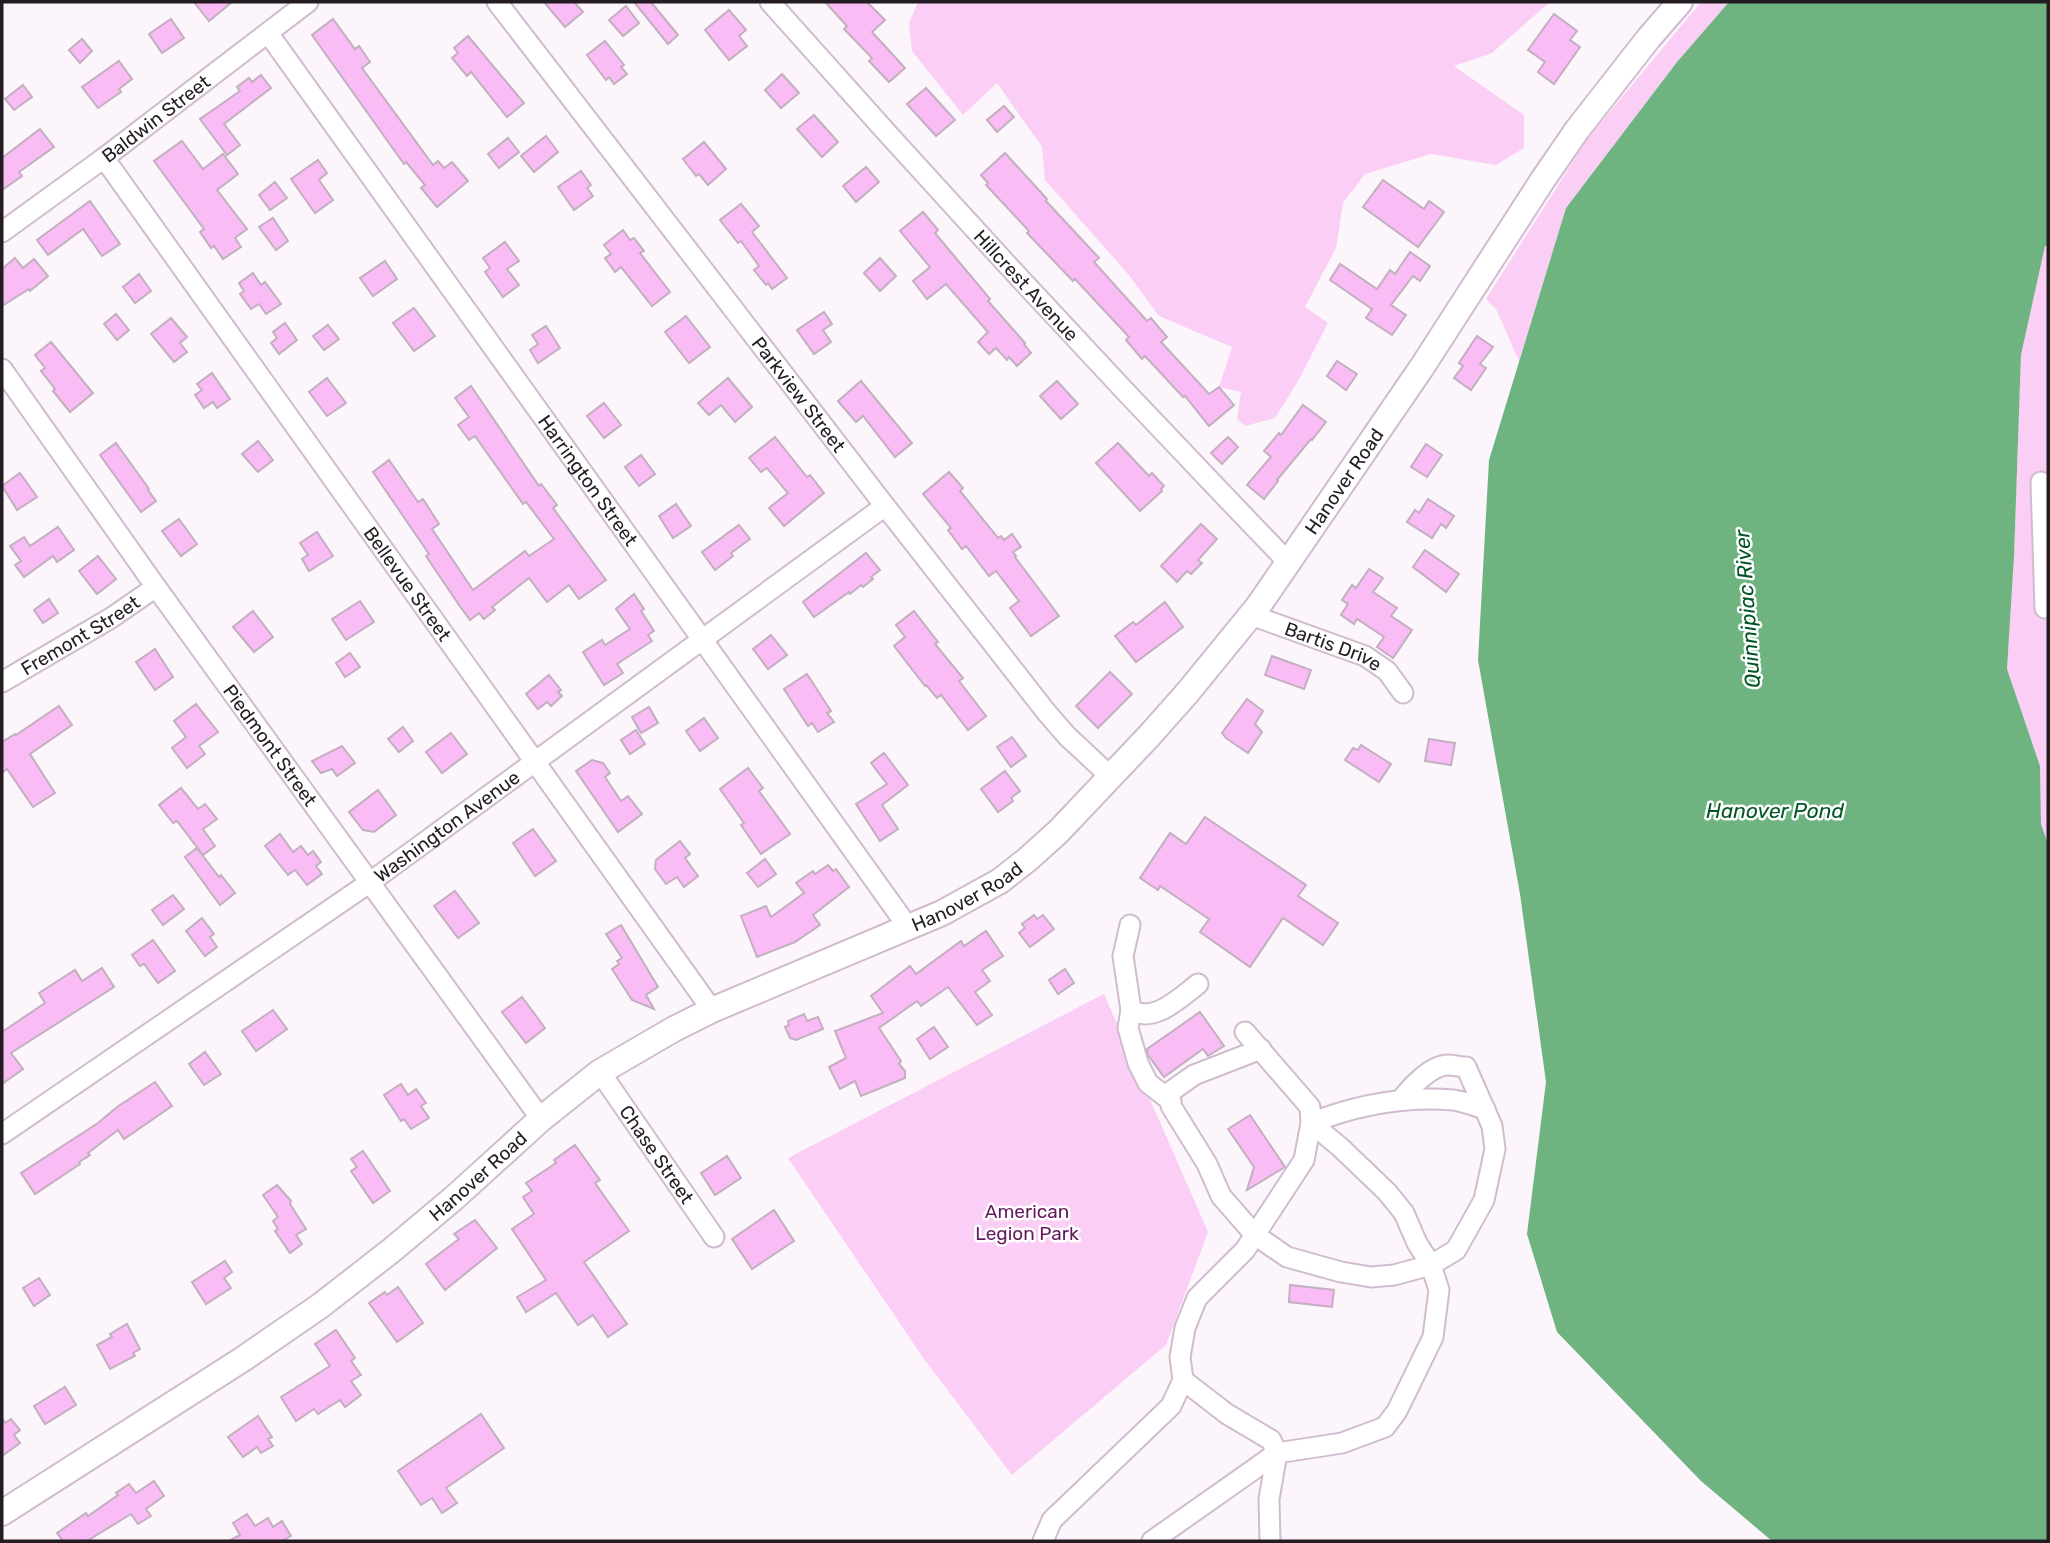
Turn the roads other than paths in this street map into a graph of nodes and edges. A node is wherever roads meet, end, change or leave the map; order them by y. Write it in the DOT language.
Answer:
graph roads {
  1 [pos="308,2"];
  2 [pos="497,2"];
  3 [pos="770,2"];
  4 [pos="1680,2"];
  5 [pos="268,33"];
  6 [pos="104,158"];
  7 [pos="2,232"];
  8 [pos="2,369"];
  9 [pos="2048,490"];
  10 [pos="884,506"];
  11 [pos="1289,563"];
  12 [pos="156,587"];
  13 [pos="2048,606"];
  14 [pos="1251,615"];
  15 [pos="702,638"];
  16 [pos="2,682"];
  17 [pos="1403,693"];
  18 [pos="536,762"];
  19 [pos="1111,777"];
  20 [pos="369,883"];
  21 [pos="1130,925"];
  22 [pos="908,927"];
  23 [pos="1198,984"];
  24 [pos="712,1010"];
  25 [pos="1131,1010"];
  26 [pos="1245,1032"];
  27 [pos="1261,1049"];
  28 [pos="600,1072"];
  29 [pos="1401,1100"];
  30 [pos="1171,1101"];
  31 [pos="1485,1109"];
  32 [pos="541,1119"];
  33 [pos="1311,1123"];
  34 [pos="2,1134"];
  35 [pos="1255,1235"];
  36 [pos="714,1237"];
  37 [pos="1431,1265"];
  38 [pos="1183,1380"];
  39 [pos="1277,1453"];
  40 [pos="2,1512"];
  41 [pos="1043,1541"];
  42 [pos="1152,1541"];
  43 [pos="1270,1541"];
  1 -- 5 [label="street, Baldwin Street"];
  2 -- 10 [label="street, Parkview Street"];
  3 -- 11 [label="street, Hillcrest Avenue"];
  4 -- 11 [label="main road, Hanover Road"];
  5 -- 6 [label="street, Baldwin Street"];
  5 -- 15 [label="street, Harrington Street"];
  6 -- 7 [label="street, Baldwin Street"];
  6 -- 18 [label="street, Bellevue Street"];
  8 -- 12 [label="street, Piedmont Street"];
  9 -- 13 [label="street"];
  10 -- 15 [label="street, Washington Avenue"];
  10 -- 19 [label="street, Parkview Street"];
  11 -- 14 [label="main road, Hanover Road"];
  12 -- 16 [label="street, Fremont Street"];
  12 -- 20 [label="street, Piedmont Street"];
  14 -- 17 [label="street, Bartis Drive"];
  14 -- 19 [label="main road, Hanover Road"];
  15 -- 18 [label="street, Washington Avenue"];
  15 -- 22 [label="street, Harrington Street"];
  18 -- 20 [label="street, Washington Avenue"];
  18 -- 24 [label="street, Bellevue Street"];
  19 -- 22 [label="main road, Hanover Road"];
  20 -- 32 [label="street, Piedmont Street"];
  20 -- 34 [label="street, Washington Avenue"];
  21 -- 25 [label="street"];
  22 -- 24 [label="main road, Hanover Road"];
  23 -- 25 [label="street"];
  24 -- 28 [label="main road, Hanover Road"];
  25 -- 30 [label="street"];
  26 -- 27 [label="street"];
  27 -- 30 [label="street"];
  27 -- 33 [label="street"];
  28 -- 32 [label="main road, Hanover Road"];
  28 -- 36 [label="street, Chase Street"];
  29 -- 31 [label="street"];
  29 -- 31 [label="street"];
  29 -- 33 [label="street"];
  30 -- 35 [label="street"];
  31 -- 37 [label="street"];
  32 -- 40 [label="main road, Hanover Road"];
  33 -- 35 [label="street"];
  33 -- 37 [label="street"];
  35 -- 37 [label="street"];
  35 -- 38 [label="street"];
  37 -- 39 [label="street"];
  38 -- 39 [label="street"];
  38 -- 41 [label="street"];
  39 -- 42 [label="street"];
  39 -- 43 [label="street"];
}
